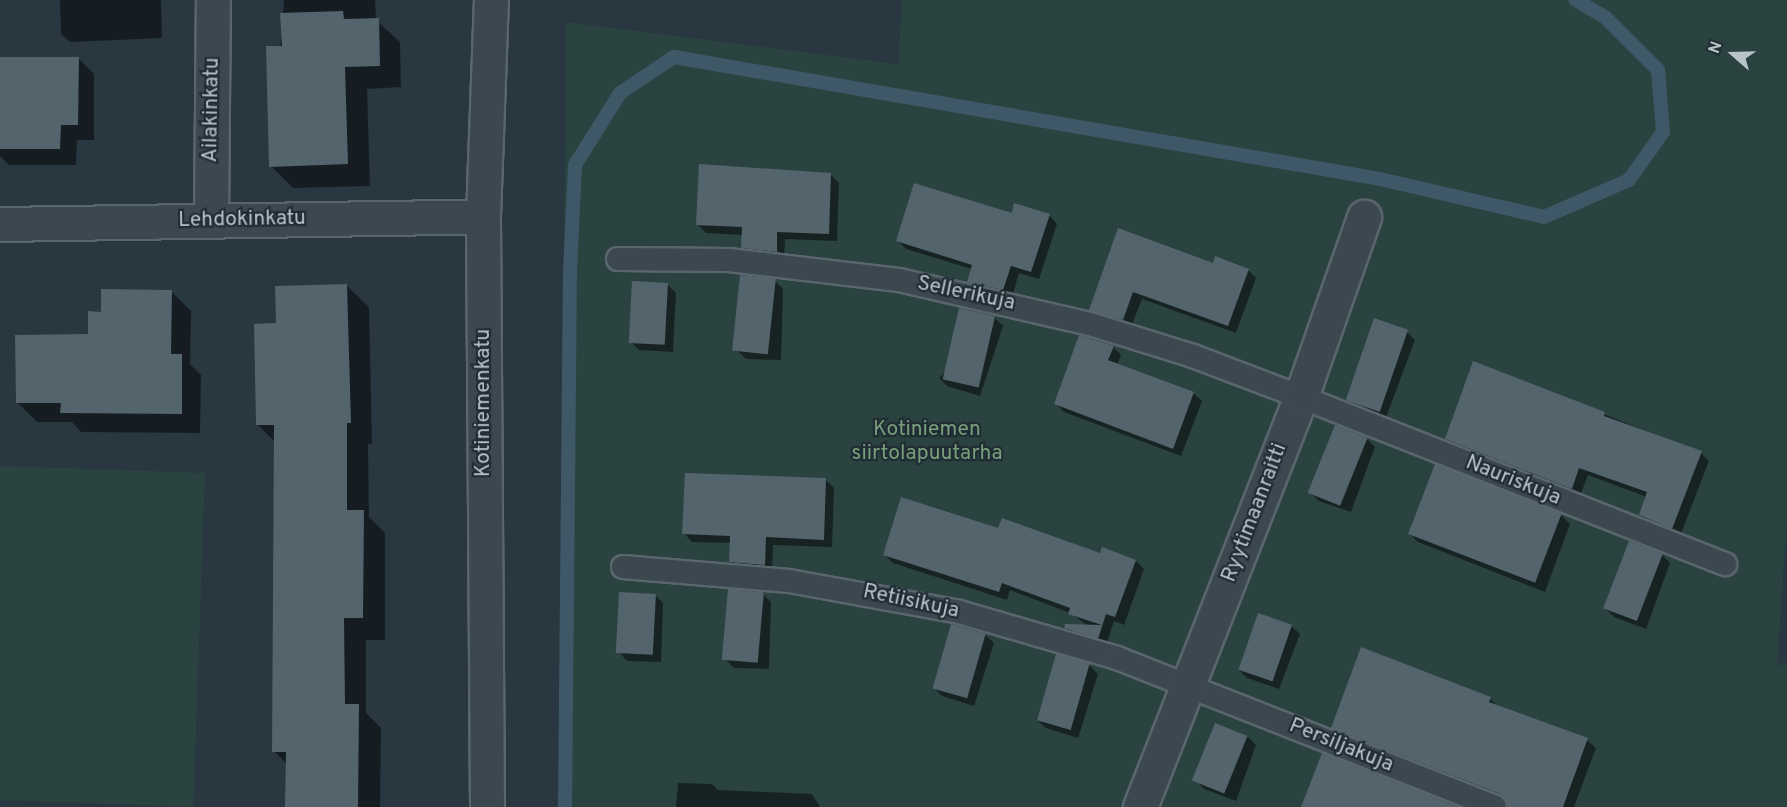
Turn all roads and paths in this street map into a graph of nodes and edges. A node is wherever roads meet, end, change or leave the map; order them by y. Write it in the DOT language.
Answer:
graph roads {
  1 [pos="213,0"];
  2 [pos="491,0"];
  3 [pos="483,216"];
  4 [pos="1364,217"];
  5 [pos="211,220"];
  6 [pos="0,224"];
  7 [pos="618,259"];
  8 [pos="1301,397"];
  9 [pos="1725,564"];
  10 [pos="624,567"];
  11 [pos="1188,686"];
  12 [pos="488,807"];
  13 [pos="1140,807"];
  14 [pos="1495,807"];
  1 -- 5 [label="street, Ailakinkatu"];
  2 -- 3 [label="street, Kotiniemenkatu"];
  3 -- 5 [label="street, Lehdokinkatu"];
  3 -- 12 [label="street, Kotiniemenkatu"];
  4 -- 8 [label="street, Ryytimaanraitti"];
  5 -- 6 [label="street, Lehdokinkatu"];
  7 -- 8 [label="lane, Sellerikuja"];
  8 -- 9 [label="lane, Nauriskuja"];
  8 -- 11 [label="street, Ryytimaanraitti"];
  10 -- 11 [label="lane, Retiisikuja"];
  11 -- 13 [label="street, Ryytimaanraitti"];
  11 -- 14 [label="lane, Persiljakuja"];
}
